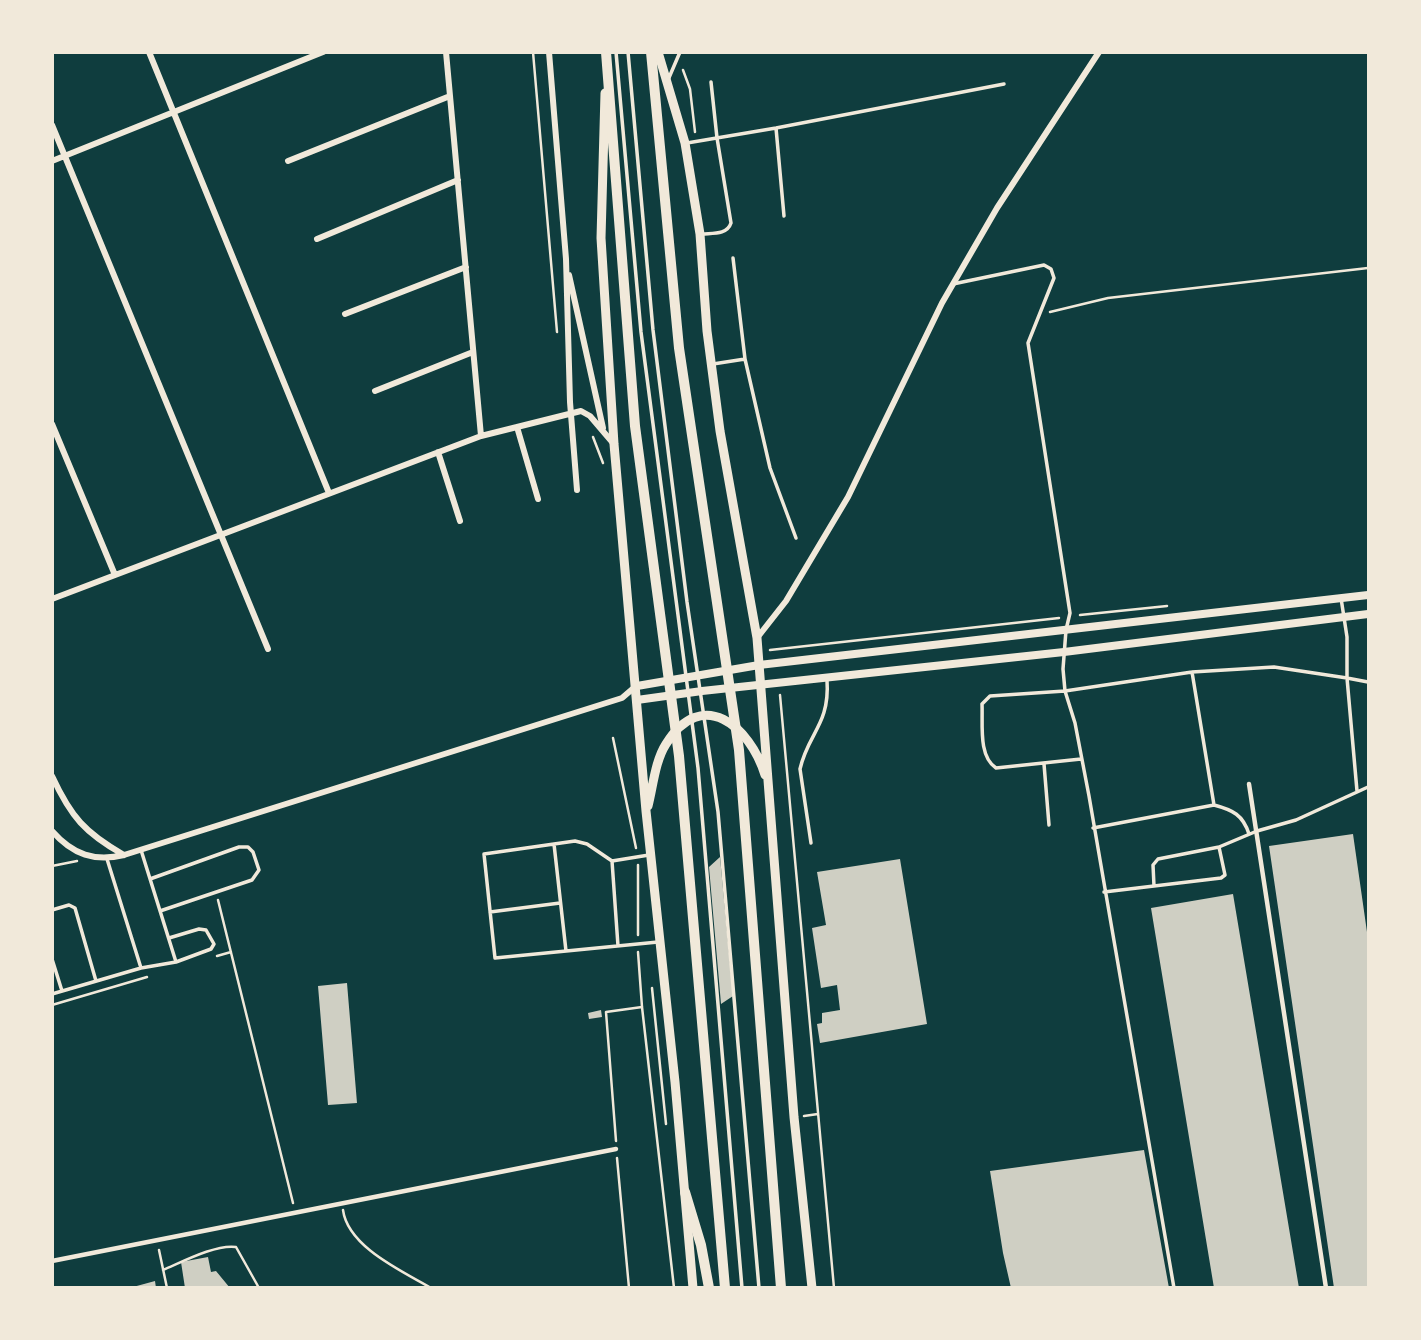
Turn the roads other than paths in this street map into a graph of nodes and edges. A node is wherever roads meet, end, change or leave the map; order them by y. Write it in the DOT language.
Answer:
graph roads {
  1 [pos="149,52"];
  2 [pos="323,52"];
  3 [pos="446,52"];
  4 [pos="549,52"];
  5 [pos="606,52"];
  6 [pos="616,52"];
  7 [pos="628,52"];
  8 [pos="651,52"];
  9 [pos="658,52"];
  10 [pos="680,52"];
  11 [pos="1099,52"];
  12 [pos="309,55"];
  13 [pos="607,66"];
  14 [pos="667,82"];
  15 [pos="711,82"];
  16 [pos="1004,84"];
  17 [pos="450,96"];
  18 [pos="174,114"];
  19 [pos="52,125"];
  20 [pos="776,128"];
  21 [pos="717,138"];
  22 [pos="685,144"];
  23 [pos="65,156"];
  24 [pos="52,161"];
  25 [pos="288,161"];
  26 [pos="458,180"];
  27 [pos="785,216"];
  28 [pos="700,234"];
  29 [pos="317,239"];
  30 [pos="733,258"];
  31 [pos="566,259"];
  32 [pos="466,267"];
  33 [pos="953,284"];
  34 [pos="345,314"];
  35 [pos="473,352"];
  36 [pos="745,359"];
  37 [pos="711,364"];
  38 [pos="375,391"];
  39 [pos="571,412"];
  40 [pos="52,424"];
  41 [pos="517,427"];
  42 [pos="604,430"];
  43 [pos="481,436"];
  44 [pos="614,444"];
  45 [pos="438,452"];
  46 [pos="577,490"];
  47 [pos="329,493"];
  48 [pos="538,499"];
  49 [pos="460,522"];
  50 [pos="220,535"];
  51 [pos="796,538"];
  52 [pos="115,575"];
  53 [pos="1368,595"];
  54 [pos="52,598"];
  55 [pos="1341,598"];
  56 [pos="1368,614"];
  57 [pos="1344,617"];
  58 [pos="1066,630"];
  59 [pos="757,638"];
  60 [pos="268,649"];
  61 [pos="1064,653"];
  62 [pos="754,665"];
  63 [pos="1192,671"];
  64 [pos="827,678"];
  65 [pos="1347,678"];
  66 [pos="1368,682"];
  67 [pos="641,685"];
  68 [pos="757,685"];
  69 [pos="1065,691"];
  70 [pos="622,698"];
  71 [pos="642,699"];
  72 [pos="1081,759"];
  73 [pos="1044,764"];
  74 [pos="52,776"];
  75 [pos="1249,785"];
  76 [pos="1368,787"];
  77 [pos="1357,791"];
  78 [pos="771,793"];
  79 [pos="1214,805"];
  80 [pos="646,811"];
  81 [pos="1049,825"];
  82 [pos="1093,828"];
  83 [pos="52,831"];
  84 [pos="1257,831"];
  85 [pos="1249,834"];
  86 [pos="811,843"];
  87 [pos="554,844"];
  88 [pos="1219,847"];
  89 [pos="141,849"];
  90 [pos="124,855"];
  91 [pos="644,856"];
  92 [pos="107,859"];
  93 [pos="612,861"];
  94 [pos="150,878"];
  95 [pos="1154,886"];
  96 [pos="1104,892"];
  97 [pos="560,903"];
  98 [pos="52,910"];
  99 [pos="160,911"];
  100 [pos="490,912"];
  101 [pos="169,938"];
  102 [pos="660,942"];
  103 [pos="618,946"];
  104 [pos="566,951"];
  105 [pos="52,959"];
  106 [pos="176,962"];
  107 [pos="141,968"];
  108 [pos="96,981"];
  109 [pos="62,991"];
  110 [pos="52,994"];
  111 [pos="616,1149"];
  112 [pos="685,1192"];
  113 [pos="52,1261"];
  114 [pos="694,1287"];
  115 [pos="709,1287"];
  116 [pos="725,1287"];
  117 [pos="742,1287"];
  118 [pos="759,1287"];
  119 [pos="781,1287"];
  120 [pos="812,1287"];
  121 [pos="1174,1287"];
  122 [pos="1326,1287"];
  1 -- 18 [label="street"];
  2 -- 12 [label="street"];
  3 -- 17 [label="street"];
  4 -- 31 [label="street"];
  5 -- 13 [label="highway"];
  6 -- 117 [label="lane"];
  7 -- 118 [label="lane"];
  8 -- 119 [label="highway"];
  9 -- 14 [label="main road"];
  10 -- 14 [label="lane"];
  11 -- 33 [label="street"];
  12 -- 18 [label="street"];
  13 -- 44 [label="main road"];
  13 -- 116 [label="highway"];
  14 -- 22 [label="main road"];
  15 -- 21 [label="lane"];
  16 -- 20 [label="lane"];
  17 -- 25 [label="street"];
  17 -- 26 [label="street"];
  18 -- 23 [label="street"];
  18 -- 47 [label="street"];
  19 -- 23 [label="street"];
  20 -- 21 [label="lane"];
  20 -- 27 [label="lane"];
  21 -- 22 [label="lane"];
  21 -- 28 [label="lane"];
  22 -- 28 [label="main road"];
  23 -- 24 [label="street"];
  23 -- 50 [label="street"];
  26 -- 29 [label="street"];
  26 -- 32 [label="street"];
  28 -- 37 [label="main road"];
  30 -- 36 [label="lane"];
  31 -- 39 [label="street"];
  31 -- 42 [label="street"];
  32 -- 34 [label="street"];
  32 -- 35 [label="street"];
  33 -- 58 [label="lane"];
  33 -- 59 [label="street"];
  35 -- 38 [label="street"];
  35 -- 43 [label="street"];
  36 -- 37 [label="lane"];
  36 -- 51 [label="lane"];
  37 -- 59 [label="main road"];
  39 -- 41 [label="street"];
  39 -- 42 [label="street"];
  39 -- 46 [label="street"];
  40 -- 52 [label="street"];
  41 -- 43 [label="street"];
  41 -- 48 [label="street"];
  42 -- 44 [label="street"];
  43 -- 45 [label="street"];
  44 -- 67 [label="main road"];
  45 -- 47 [label="street"];
  45 -- 49 [label="street"];
  47 -- 50 [label="street"];
  50 -- 52 [label="street"];
  50 -- 60 [label="street"];
  52 -- 54 [label="street"];
  53 -- 55 [label="street"];
  55 -- 57 [label="lane"];
  55 -- 58 [label="street"];
  56 -- 57 [label="street"];
  57 -- 61 [label="street"];
  57 -- 65 [label="lane"];
  58 -- 61 [label="lane"];
  58 -- 62 [label="street"];
  59 -- 62 [label="main road"];
  61 -- 64 [label="street"];
  61 -- 69 [label="lane"];
  62 -- 67 [label="street"];
  62 -- 68 [label="main road"];
  63 -- 65 [label="lane"];
  63 -- 69 [label="lane"];
  63 -- 79 [label="lane"];
  64 -- 68 [label="street"];
  64 -- 86 [label="lane"];
  65 -- 66 [label="lane"];
  65 -- 77 [label="lane"];
  67 -- 70 [label="street"];
  67 -- 71 [label="main road"];
  68 -- 71 [label="street"];
  68 -- 78 [label="main road"];
  69 -- 72 [label="lane"];
  69 -- 73 [label="lane"];
  70 -- 71 [label="street"];
  70 -- 89 [label="street"];
  71 -- 80 [label="main road"];
  72 -- 73 [label="lane"];
  72 -- 82 [label="lane"];
  73 -- 81 [label="lane"];
  74 -- 90 [label="street"];
  75 -- 84 [label="street"];
  76 -- 77 [label="lane"];
  77 -- 84 [label="lane"];
  78 -- 80 [label="main road"];
  78 -- 120 [label="main road"];
  79 -- 82 [label="lane"];
  79 -- 85 [label="lane"];
  80 -- 91 [label="main road"];
  82 -- 96 [label="lane"];
  83 -- 92 [label="street"];
  84 -- 85 [label="lane"];
  84 -- 122 [label="street"];
  85 -- 88 [label="lane"];
  87 -- 93 [label="lane"];
  87 -- 97 [label="lane"];
  87 -- 100 [label="lane"];
  88 -- 95 [label="lane"];
  88 -- 95 [label="lane"];
  89 -- 90 [label="street"];
  89 -- 94 [label="lane"];
  90 -- 92 [label="street"];
  91 -- 93 [label="lane"];
  91 -- 102 [label="main road"];
  92 -- 107 [label="lane"];
  93 -- 103 [label="lane"];
  94 -- 99 [label="lane"];
  94 -- 99 [label="lane"];
  95 -- 96 [label="lane"];
  96 -- 121 [label="lane"];
  97 -- 100 [label="lane"];
  97 -- 104 [label="lane"];
  98 -- 108 [label="lane"];
  99 -- 101 [label="lane"];
  100 -- 104 [label="lane"];
  101 -- 106 [label="lane"];
  101 -- 106 [label="lane"];
  102 -- 103 [label="lane"];
  102 -- 112 [label="main road"];
  103 -- 104 [label="lane"];
  105 -- 109 [label="lane"];
  106 -- 107 [label="lane"];
  107 -- 108 [label="lane"];
  108 -- 109 [label="lane"];
  109 -- 110 [label="lane"];
  111 -- 113 [label="street"];
  112 -- 114 [label="main road"];
  112 -- 115 [label="highway"];
}
